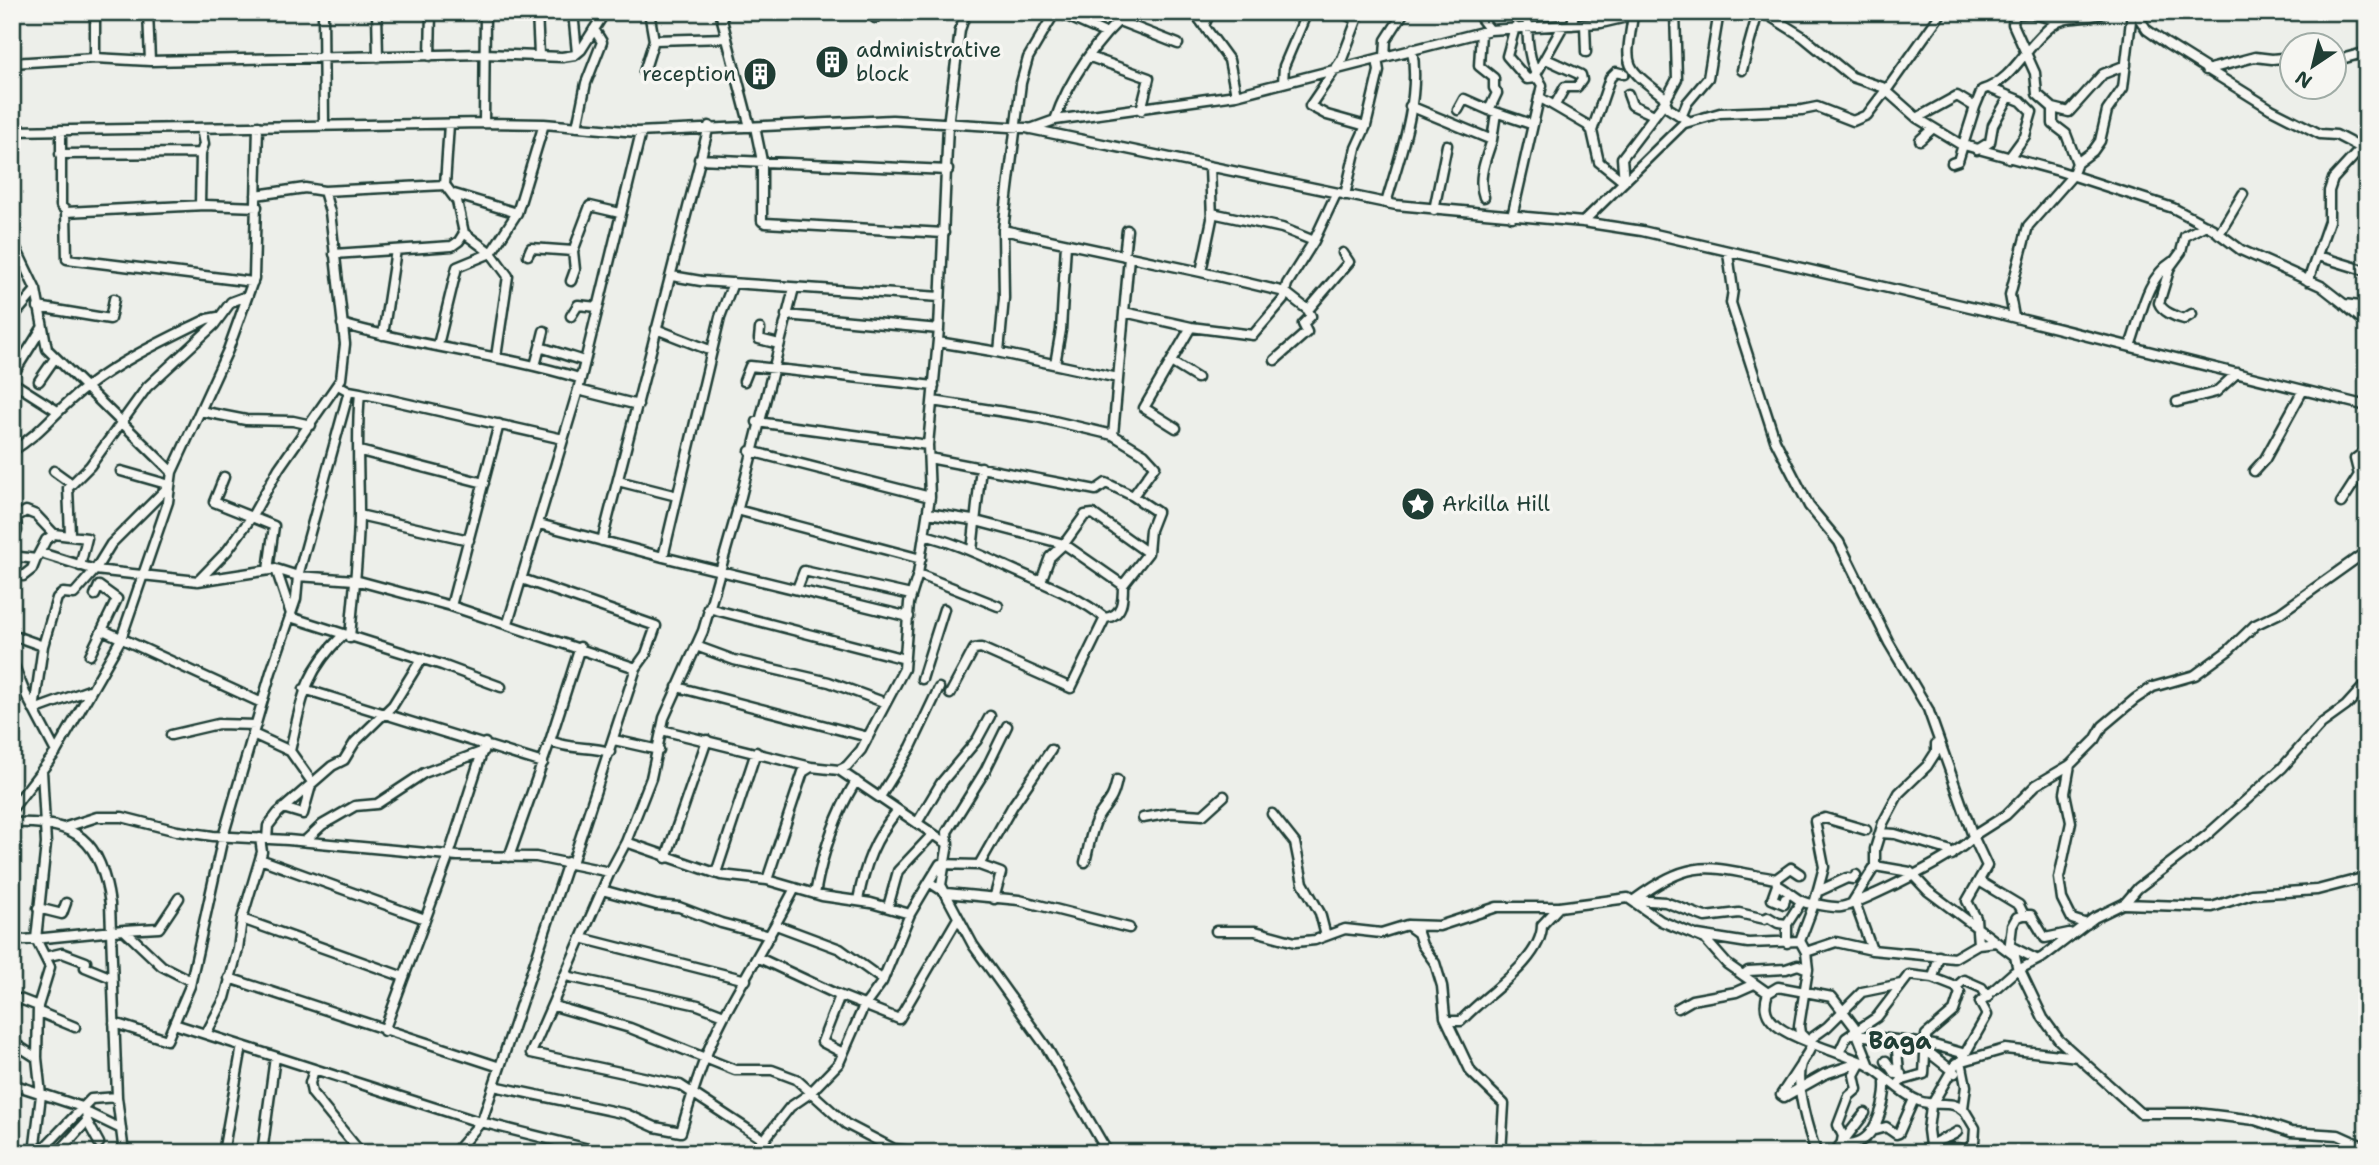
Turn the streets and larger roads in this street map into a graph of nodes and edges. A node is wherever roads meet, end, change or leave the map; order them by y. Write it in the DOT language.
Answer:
graph roads {
  1 [pos="18,12"];
  2 [pos="95,12"];
  3 [pos="148,12"];
  4 [pos="323,12"];
  5 [pos="377,12"];
  6 [pos="431,12"];
  7 [pos="485,12"];
  8 [pos="537,12"];
  9 [pos="573,12"];
  10 [pos="605,12"];
  11 [pos="649,12"];
  12 [pos="720,12"];
  13 [pos="966,12"];
  14 [pos="1056,12"];
  15 [pos="1129,12"];
  16 [pos="1194,12"];
  17 [pos="1210,12"];
  18 [pos="1289,12"];
  19 [pos="1341,12"];
  20 [pos="1404,12"];
  21 [pos="1476,12"];
  22 [pos="1529,12"];
  23 [pos="1574,12"];
  24 [pos="1648,12"];
  25 [pos="1675,12"];
  26 [pos="1719,12"];
  27 [pos="1760,12"];
  28 [pos="1942,12"];
  29 [pos="2105,12"];
  30 [pos="2133,12"];
  31 [pos="2015,13"];
  32 [pos="12,16"];
  33 [pos="1305,16"];
  34 [pos="1358,16"];
  35 [pos="1633,16"];
  36 [pos="1119,21"];
  37 [pos="2059,21"];
  38 [pos="1585,24"];
  39 [pos="1204,26"];
  40 [pos="1567,26"];
  41 [pos="1515,27"];
  42 [pos="1529,27"];
  43 [pos="594,29"];
  44 [pos="1485,31"];
  45 [pos="1105,33"];
  46 [pos="727,38"];
  47 [pos="654,40"];
  48 [pos="1178,44"];
  49 [pos="1412,49"];
  50 [pos="1586,52"];
  51 [pos="2025,52"];
  52 [pos="2367,52"];
  53 [pos="577,53"];
  54 [pos="485,54"];
  55 [pos="539,55"];
  56 [pos="430,56"];
  57 [pos="323,57"];
  58 [pos="378,57"];
  59 [pos="1090,57"];
  60 [pos="2348,57"];
  61 [pos="96,58"];
  62 [pos="1381,58"];
  63 [pos="2278,58"];
  64 [pos="1546,60"];
  65 [pos="150,61"];
  66 [pos="12,63"];
  67 [pos="2126,65"];
  68 [pos="2206,69"];
  69 [pos="1742,70"];
  70 [pos="1331,71"];
  71 [pos="644,72"];
  72 [pos="1623,74"];
  73 [pos="1536,77"];
  74 [pos="1283,83"];
  75 [pos="1989,88"];
  76 [pos="1885,90"];
  77 [pos="1628,93"];
  78 [pos="1236,95"];
  79 [pos="1539,97"];
  80 [pos="2009,97"];
  81 [pos="1664,103"];
  82 [pos="1555,105"];
  83 [pos="1410,106"];
  84 [pos="1975,107"];
  85 [pos="2053,108"];
  86 [pos="1141,110"];
  87 [pos="1458,110"];
  88 [pos="1493,111"];
  89 [pos="1654,115"];
  90 [pos="1917,118"];
  91 [pos="1683,119"];
  92 [pos="1055,120"];
  93 [pos="484,123"];
  94 [pos="1873,123"];
  95 [pos="449,124"];
  96 [pos="544,124"];
  97 [pos="1531,124"];
  98 [pos="324,125"];
  99 [pos="948,125"];
  100 [pos="258,126"];
  101 [pos="709,126"];
  102 [pos="1366,126"];
  103 [pos="577,127"];
  104 [pos="752,127"];
  105 [pos="201,128"];
  106 [pos="1016,128"];
  107 [pos="1030,129"];
  108 [pos="1932,129"];
  109 [pos="61,130"];
  110 [pos="12,131"];
  111 [pos="1591,131"];
  112 [pos="641,132"];
  113 [pos="1492,140"];
  114 [pos="1920,140"];
  115 [pos="1447,145"];
  116 [pos="1962,145"];
  117 [pos="2364,145"];
  118 [pos="1977,150"];
  119 [pos="201,153"];
  120 [pos="60,154"];
  121 [pos="2009,158"];
  122 [pos="699,159"];
  123 [pos="762,161"];
  124 [pos="1952,163"];
  125 [pos="2077,163"];
  126 [pos="1210,167"];
  127 [pos="948,170"];
  128 [pos="2072,176"];
  129 [pos="1624,182"];
  130 [pos="445,186"];
  131 [pos="324,191"];
  132 [pos="257,194"];
  133 [pos="454,194"];
  134 [pos="1340,194"];
  135 [pos="2243,194"];
  136 [pos="1484,197"];
  137 [pos="1387,203"];
  138 [pos="200,205"];
  139 [pos="257,206"];
  140 [pos="1434,210"];
  141 [pos="66,212"];
  142 [pos="516,213"];
  143 [pos="620,213"];
  144 [pos="1212,213"];
  145 [pos="1512,217"];
  146 [pos="1583,222"];
  147 [pos="2206,225"];
  148 [pos="1003,230"];
  149 [pos="1127,230"];
  150 [pos="464,233"];
  151 [pos="944,233"];
  152 [pos="2220,233"];
  153 [pos="12,240"];
  154 [pos="1314,241"];
  155 [pos="1066,244"];
  156 [pos="396,250"];
  157 [pos="573,251"];
  158 [pos="491,253"];
  159 [pos="1343,253"];
  160 [pos="1728,253"];
  161 [pos="334,254"];
  162 [pos="528,255"];
  163 [pos="2318,256"];
  164 [pos="1126,257"];
  165 [pos="2174,260"];
  166 [pos="2367,271"];
  167 [pos="1200,272"];
  168 [pos="672,276"];
  169 [pos="571,281"];
  170 [pos="2308,281"];
  171 [pos="253,282"];
  172 [pos="733,283"];
  173 [pos="794,288"];
  174 [pos="36,290"];
  175 [pos="1285,292"];
  176 [pos="247,296"];
  177 [pos="940,297"];
  178 [pos="114,299"];
  179 [pos="2344,304"];
  180 [pos="38,307"];
  181 [pos="597,307"];
  182 [pos="2367,307"];
  183 [pos="1308,310"];
  184 [pos="1124,313"];
  185 [pos="2192,314"];
  186 [pos="786,315"];
  187 [pos="571,316"];
  188 [pos="218,317"];
  189 [pos="2014,317"];
  190 [pos="12,318"];
  191 [pos="342,324"];
  192 [pos="2367,324"];
  193 [pos="1191,327"];
  194 [pos="42,328"];
  195 [pos="656,329"];
  196 [pos="760,329"];
  197 [pos="939,329"];
  198 [pos="544,331"];
  199 [pos="383,335"];
  200 [pos="938,342"];
  201 [pos="779,344"];
  202 [pos="438,345"];
  203 [pos="2130,346"];
  204 [pos="540,347"];
  205 [pos="712,351"];
  206 [pos="999,352"];
  207 [pos="496,357"];
  208 [pos="55,358"];
  209 [pos="1275,360"];
  210 [pos="584,361"];
  211 [pos="1171,362"];
  212 [pos="1055,364"];
  213 [pos="535,366"];
  214 [pos="772,370"];
  215 [pos="2237,373"];
  216 [pos="12,376"];
  217 [pos="579,378"];
  218 [pos="1118,378"];
  219 [pos="1197,378"];
  220 [pos="39,380"];
  221 [pos="744,381"];
  222 [pos="12,382"];
  223 [pos="338,386"];
  224 [pos="934,386"];
  225 [pos="86,387"];
  226 [pos="578,390"];
  227 [pos="2304,390"];
  228 [pos="349,391"];
  229 [pos="360,393"];
  230 [pos="933,401"];
  231 [pos="2177,402"];
  232 [pos="638,405"];
  233 [pos="2367,406"];
  234 [pos="56,410"];
  235 [pos="200,411"];
  236 [pos="120,421"];
  237 [pos="757,422"];
  238 [pos="499,424"];
  239 [pos="311,425"];
  240 [pos="1176,428"];
  241 [pos="1113,435"];
  242 [pos="563,439"];
  243 [pos="928,445"];
  244 [pos="2367,450"];
  245 [pos="12,451"];
  246 [pos="360,451"];
  247 [pos="750,452"];
  248 [pos="929,458"];
  249 [pos="981,467"];
  250 [pos="54,471"];
  251 [pos="121,471"];
  252 [pos="2254,471"];
  253 [pos="172,472"];
  254 [pos="223,477"];
  255 [pos="618,481"];
  256 [pos="484,483"];
  257 [pos="72,484"];
  258 [pos="170,485"];
  259 [pos="677,496"];
  260 [pos="1133,496"];
  261 [pos="930,498"];
  262 [pos="2341,503"];
  263 [pos="737,510"];
  264 [pos="928,513"];
  265 [pos="359,514"];
  266 [pos="252,517"];
  267 [pos="978,521"];
  268 [pos="540,524"];
  269 [pos="54,534"];
  270 [pos="70,534"];
  271 [pos="924,535"];
  272 [pos="12,537"];
  273 [pos="468,540"];
  274 [pos="602,541"];
  275 [pos="1065,544"];
  276 [pos="972,551"];
  277 [pos="2367,551"];
  278 [pos="1148,553"];
  279 [pos="12,556"];
  280 [pos="38,556"];
  281 [pos="663,557"];
  282 [pos="921,558"];
  283 [pos="80,566"];
  284 [pos="272,569"];
  285 [pos="720,569"];
  286 [pos="95,570"];
  287 [pos="918,574"];
  288 [pos="141,575"];
  289 [pos="23,576"];
  290 [pos="299,576"];
  291 [pos="522,579"];
  292 [pos="355,580"];
  293 [pos="198,581"];
  294 [pos="1041,581"];
  295 [pos="1123,585"];
  296 [pos="797,589"];
  297 [pos="94,595"];
  298 [pos="911,595"];
  299 [pos="451,606"];
  300 [pos="998,606"];
  301 [pos="708,608"];
  302 [pos="944,608"];
  303 [pos="290,616"];
  304 [pos="908,617"];
  305 [pos="1105,618"];
  306 [pos="508,623"];
  307 [pos="103,630"];
  308 [pos="12,635"];
  309 [pos="346,637"];
  310 [pos="121,638"];
  311 [pos="43,646"];
  312 [pos="696,646"];
  313 [pos="580,648"];
  314 [pos="90,655"];
  315 [pos="422,658"];
  316 [pos="905,659"];
  317 [pos="12,661"];
  318 [pos="636,668"];
  319 [pos="922,679"];
  320 [pos="2367,683"];
  321 [pos="501,687"];
  322 [pos="677,687"];
  323 [pos="939,688"];
  324 [pos="304,689"];
  325 [pos="89,690"];
  326 [pos="950,694"];
  327 [pos="886,703"];
  328 [pos="262,704"];
  329 [pos="34,710"];
  330 [pos="386,713"];
  331 [pos="990,716"];
  332 [pos="1007,726"];
  333 [pos="255,729"];
  334 [pos="662,730"];
  335 [pos="171,735"];
  336 [pos="868,737"];
  337 [pos="1936,738"];
  338 [pos="614,740"];
  339 [pos="707,740"];
  340 [pos="551,741"];
  341 [pos="486,747"];
  342 [pos="659,750"];
  343 [pos="1051,750"];
  344 [pos="290,751"];
  345 [pos="756,751"];
  346 [pos="56,752"];
  347 [pos="610,752"];
  348 [pos="543,763"];
  349 [pos="2070,765"];
  350 [pos="811,767"];
  351 [pos="42,769"];
  352 [pos="839,770"];
  353 [pos="1117,780"];
  354 [pos="856,781"];
  355 [pos="312,782"];
  356 [pos="1224,796"];
  357 [pos="880,797"];
  358 [pos="283,808"];
  359 [pos="12,809"];
  360 [pos="898,810"];
  361 [pos="1272,814"];
  362 [pos="1143,818"];
  363 [pos="47,822"];
  364 [pos="12,823"];
  365 [pos="917,823"];
  366 [pos="66,827"];
  367 [pos="1866,830"];
  368 [pos="1880,833"];
  369 [pos="933,834"];
  370 [pos="1973,836"];
  371 [pos="223,837"];
  372 [pos="263,839"];
  373 [pos="305,841"];
  374 [pos="626,842"];
  375 [pos="948,844"];
  376 [pos="449,855"];
  377 [pos="1952,855"];
  378 [pos="509,857"];
  379 [pos="666,858"];
  380 [pos="260,859"];
  381 [pos="570,862"];
  382 [pos="1085,862"];
  383 [pos="945,865"];
  384 [pos="979,865"];
  385 [pos="1875,866"];
  386 [pos="610,872"];
  387 [pos="716,873"];
  388 [pos="1800,874"];
  389 [pos="1856,875"];
  390 [pos="1911,875"];
  391 [pos="2367,877"];
  392 [pos="767,880"];
  393 [pos="1979,881"];
  394 [pos="929,882"];
  395 [pos="1777,882"];
  396 [pos="795,888"];
  397 [pos="602,890"];
  398 [pos="1821,890"];
  399 [pos="815,894"];
  400 [pos="946,894"];
  401 [pos="179,898"];
  402 [pos="994,899"];
  403 [pos="858,900"];
  404 [pos="1634,900"];
  405 [pos="1785,900"];
  406 [pos="1801,902"];
  407 [pos="66,903"];
  408 [pos="1814,904"];
  409 [pos="1853,904"];
  410 [pos="2123,904"];
  411 [pos="888,907"];
  412 [pos="1559,907"];
  413 [pos="38,908"];
  414 [pos="910,914"];
  415 [pos="2024,915"];
  416 [pos="958,918"];
  417 [pos="242,919"];
  418 [pos="425,919"];
  419 [pos="1787,924"];
  420 [pos="2087,924"];
  421 [pos="1407,925"];
  422 [pos="776,926"];
  423 [pos="1129,928"];
  424 [pos="1977,928"];
  425 [pos="111,930"];
  426 [pos="124,930"];
  427 [pos="1216,931"];
  428 [pos="2072,932"];
  429 [pos="1698,935"];
  430 [pos="771,936"];
  431 [pos="1326,936"];
  432 [pos="581,937"];
  433 [pos="15,939"];
  434 [pos="36,939"];
  435 [pos="1996,942"];
  436 [pos="1787,943"];
  437 [pos="1978,944"];
  438 [pos="1803,947"];
  439 [pos="2009,948"];
  440 [pos="1872,950"];
  441 [pos="12,951"];
  442 [pos="1939,956"];
  443 [pos="45,957"];
  444 [pos="759,958"];
  445 [pos="2036,959"];
  446 [pos="1808,970"];
  447 [pos="2019,970"];
  448 [pos="1743,975"];
  449 [pos="566,976"];
  450 [pos="404,977"];
  451 [pos="112,978"];
  452 [pos="229,978"];
  453 [pos="1933,978"];
  454 [pos="746,980"];
  455 [pos="883,980"];
  456 [pos="191,981"];
  457 [pos="1754,984"];
  458 [pos="1901,985"];
  459 [pos="1956,986"];
  460 [pos="1803,992"];
  461 [pos="1768,993"];
  462 [pos="840,996"];
  463 [pos="1988,997"];
  464 [pos="554,1006"];
  465 [pos="864,1006"];
  466 [pos="12,1007"];
  467 [pos="1678,1008"];
  468 [pos="39,1009"];
  469 [pos="1842,1010"];
  470 [pos="724,1015"];
  471 [pos="1447,1020"];
  472 [pos="114,1023"];
  473 [pos="174,1024"];
  474 [pos="75,1027"];
  475 [pos="384,1031"];
  476 [pos="206,1034"];
  477 [pos="1857,1034"];
  478 [pos="1809,1040"];
  479 [pos="1896,1040"];
  480 [pos="12,1042"];
  481 [pos="242,1046"];
  482 [pos="1927,1047"];
  483 [pos="843,1053"];
  484 [pos="1839,1053"];
  485 [pos="275,1057"];
  486 [pos="1962,1057"];
  487 [pos="2078,1057"];
  488 [pos="37,1058"];
  489 [pos="706,1059"];
  490 [pos="1886,1061"];
  491 [pos="1861,1062"];
  492 [pos="1801,1064"];
  493 [pos="1870,1066"];
  494 [pos="500,1068"];
  495 [pos="314,1070"];
  496 [pos="1952,1070"];
  497 [pos="1902,1077"];
  498 [pos="12,1084"];
  499 [pos="1892,1084"];
  500 [pos="494,1086"];
  501 [pos="1802,1086"];
  502 [pos="1966,1086"];
  503 [pos="692,1093"];
  504 [pos="810,1093"];
  505 [pos="41,1095"];
  506 [pos="117,1097"];
  507 [pos="1914,1099"];
  508 [pos="1931,1105"];
  509 [pos="84,1109"];
  510 [pos="1964,1111"];
  511 [pos="1865,1113"];
  512 [pos="87,1121"];
  513 [pos="482,1121"];
  514 [pos="120,1128"];
  515 [pos="1871,1131"];
  516 [pos="1957,1132"];
  517 [pos="764,1140"];
  518 [pos="99,1143"];
  519 [pos="2367,1148"];
  520 [pos="894,1149"];
  521 [pos="1931,1149"];
  522 [pos="1838,1150"];
  523 [pos="34,1153"];
  524 [pos="40,1153"];
  525 [pos="58,1153"];
  526 [pos="124,1153"];
  527 [pos="223,1153"];
  528 [pos="262,1153"];
  529 [pos="361,1153"];
  530 [pos="454,1153"];
  531 [pos="604,1153"];
  532 [pos="673,1153"];
  533 [pos="682,1153"];
  534 [pos="770,1153"];
  535 [pos="876,1153"];
  536 [pos="928,1153"];
  537 [pos="1108,1153"];
  538 [pos="1502,1153"];
  539 [pos="1817,1153"];
  540 [pos="1943,1153"];
  1 -- 32 [label="street"];
  2 -- 61 [label="street"];
  3 -- 65 [label="street"];
  4 -- 57 [label="street"];
  5 -- 58 [label="street"];
  6 -- 56 [label="street"];
  7 -- 54 [label="street"];
  8 -- 55 [label="street"];
  9 -- 53 [label="street"];
  10 -- 43 [label="street"];
  11 -- 47 [label="street"];
  12 -- 46 [label="street"];
  13 -- 99 [label="street"];
  14 -- 45 [label="street"];
  14 -- 106 [label="street"];
  15 -- 36 [label="street"];
  16 -- 39 [label="street"];
  17 -- 39 [label="street"];
  18 -- 33 [label="street"];
  19 -- 34 [label="street"];
  20 -- 62 [label="street"];
  21 -- 44 [label="street"];
  22 -- 42 [label="street"];
  23 -- 40 [label="street"];
  24 -- 35 [label="street"];
  25 -- 81 [label="street"];
  26 -- 91 [label="street"];
  27 -- 69 [label="street"];
  27 -- 76 [label="street"];
  28 -- 76 [label="street"];
  29 -- 37 [label="street"];
  30 -- 67 [label="street"];
  30 -- 68 [label="street"];
  31 -- 37 [label="street"];
  31 -- 51 [label="street"];
  33 -- 74 [label="street"];
  34 -- 70 [label="street"];
  35 -- 38 [label="street"];
  35 -- 81 [label="street"];
  36 -- 45 [label="street"];
  36 -- 48 [label="street"];
  37 -- 51 [label="street"];
  38 -- 40 [label="street"];
  38 -- 50 [label="street"];
  39 -- 78 [label="street"];
  40 -- 42 [label="street"];
  40 -- 64 [label="street"];
  41 -- 42 [label="street"];
  41 -- 44 [label="street"];
  41 -- 73 [label="street"];
  42 -- 73 [label="street"];
  43 -- 53 [label="street"];
  43 -- 103 [label="street"];
  44 -- 49 [label="street"];
  44 -- 88 [label="street"];
  45 -- 59 [label="street"];
  46 -- 47 [label="street"];
  46 -- 104 [label="street"];
  47 -- 71 [label="street"];
  49 -- 62 [label="street"];
  49 -- 83 [label="street"];
  51 -- 75 [label="street"];
  51 -- 85 [label="street"];
  52 -- 60 [label="street"];
  53 -- 55 [label="street"];
  54 -- 55 [label="street"];
  54 -- 56 [label="street"];
  54 -- 93 [label="street"];
  56 -- 58 [label="street"];
  57 -- 58 [label="street"];
  57 -- 65 [label="street"];
  57 -- 98 [label="street"];
  59 -- 86 [label="street"];
  59 -- 92 [label="street"];
  61 -- 65 [label="street"];
  61 -- 66 [label="street"];
  62 -- 70 [label="street"];
  62 -- 102 [label="street"];
  63 -- 68 [label="street"];
  64 -- 73 [label="street"];
  64 -- 82 [label="street"];
  67 -- 85 [label="street"];
  67 -- 125 [label="street"];
  68 -- 117 [label="street"];
  70 -- 74 [label="street"];
  70 -- 102 [label="street"];
  72 -- 111 [label="street"];
  73 -- 79 [label="street"];
  74 -- 78 [label="street"];
  75 -- 80 [label="street"];
  75 -- 84 [label="street"];
  76 -- 90 [label="street"];
  76 -- 91 [label="street"];
  76 -- 94 [label="street"];
  77 -- 89 [label="street"];
  78 -- 86 [label="street"];
  79 -- 82 [label="street"];
  79 -- 97 [label="street"];
  80 -- 118 [label="street"];
  80 -- 121 [label="street"];
  81 -- 89 [label="street"];
  81 -- 91 [label="street"];
  82 -- 111 [label="street"];
  83 -- 113 [label="street"];
  83 -- 137 [label="street"];
  84 -- 90 [label="street"];
  84 -- 116 [label="street"];
  85 -- 125 [label="street"];
  86 -- 92 [label="street"];
  87 -- 88 [label="street"];
  88 -- 97 [label="street"];
  88 -- 113 [label="street"];
  89 -- 129 [label="street"];
  90 -- 108 [label="street"];
  91 -- 129 [label="street"];
  92 -- 107 [label="street"];
  93 -- 95 [label="street"];
  93 -- 96 [label="street"];
  95 -- 98 [label="street"];
  95 -- 130 [label="street"];
  96 -- 103 [label="street"];
  96 -- 142 [label="street"];
  97 -- 145 [label="street"];
  98 -- 100 [label="street"];
  99 -- 104 [label="street"];
  99 -- 106 [label="street"];
  99 -- 127 [label="street"];
  100 -- 105 [label="street"];
  100 -- 132 [label="street"];
  101 -- 104 [label="street"];
  101 -- 112 [label="street"];
  101 -- 122 [label="street"];
  102 -- 134 [label="street"];
  103 -- 112 [label="street"];
  104 -- 123 [label="street"];
  105 -- 109 [label="street"];
  105 -- 119 [label="street"];
  106 -- 107 [label="street"];
  106 -- 148 [label="street"];
  107 -- 126 [label="street"];
  108 -- 114 [label="street"];
  108 -- 116 [label="street"];
  109 -- 110 [label="street"];
  109 -- 120 [label="street"];
  111 -- 129 [label="street"];
  112 -- 143 [label="street"];
  113 -- 136 [label="street"];
  115 -- 140 [label="street"];
  116 -- 118 [label="street"];
  116 -- 124 [label="street"];
  117 -- 163 [label="street"];
  118 -- 121 [label="street"];
  119 -- 120 [label="street"];
  119 -- 138 [label="street"];
  120 -- 141 [label="street"];
  121 -- 128 [label="street"];
  122 -- 123 [label="street"];
  122 -- 168 [label="street"];
  123 -- 127 [label="street"];
  123 -- 151 [label="street"];
  125 -- 128 [label="street"];
  126 -- 134 [label="street"];
  126 -- 144 [label="street"];
  127 -- 151 [label="street"];
  128 -- 147 [label="street"];
  128 -- 189 [label="street"];
  129 -- 146 [label="street"];
  130 -- 131 [label="street"];
  130 -- 133 [label="street"];
  131 -- 132 [label="street"];
  131 -- 161 [label="street"];
  132 -- 139 [label="street"];
  133 -- 142 [label="street"];
  133 -- 150 [label="street"];
  134 -- 137 [label="street"];
  134 -- 154 [label="street"];
  135 -- 152 [label="street"];
  137 -- 140 [label="street"];
  138 -- 139 [label="street"];
  138 -- 141 [label="street"];
  139 -- 171 [label="street"];
  140 -- 145 [label="street"];
  141 -- 171 [label="street"];
  142 -- 158 [label="street"];
  143 -- 157 [label="street"];
  143 -- 181 [label="street"];
  144 -- 154 [label="street"];
  144 -- 167 [label="street"];
  145 -- 146 [label="street"];
  146 -- 160 [label="street"];
  147 -- 152 [label="street"];
  147 -- 165 [label="street"];
  148 -- 155 [label="street"];
  148 -- 206 [label="street"];
  149 -- 164 [label="street"];
  150 -- 156 [label="street"];
  150 -- 158 [label="street"];
  151 -- 177 [label="street"];
  152 -- 170 [label="street"];
  153 -- 174 [label="street"];
  154 -- 175 [label="street"];
  155 -- 164 [label="street"];
  155 -- 212 [label="street"];
  156 -- 161 [label="street"];
  156 -- 199 [label="street"];
  157 -- 162 [label="street"];
  157 -- 169 [label="street"];
  158 -- 202 [label="street"];
  158 -- 207 [label="street"];
  159 -- 183 [label="street"];
  160 -- 189 [label="street"];
  160 -- 337 [label="street"];
  161 -- 191 [label="street"];
  163 -- 166 [label="street"];
  163 -- 170 [label="street"];
  164 -- 167 [label="street"];
  164 -- 184 [label="street"];
  165 -- 185 [label="street"];
  165 -- 203 [label="street"];
  167 -- 175 [label="street"];
  168 -- 172 [label="street"];
  168 -- 195 [label="street"];
  170 -- 179 [label="street"];
  171 -- 176 [label="street"];
  172 -- 173 [label="street"];
  172 -- 205 [label="street"];
  173 -- 177 [label="street"];
  173 -- 186 [label="street"];
  174 -- 180 [label="street"];
  174 -- 190 [label="street"];
  175 -- 183 [label="street"];
  175 -- 193 [label="street"];
  176 -- 188 [label="street"];
  176 -- 235 [label="street"];
  177 -- 197 [label="street"];
  178 -- 180 [label="street"];
  179 -- 182 [label="street"];
  179 -- 192 [label="street"];
  180 -- 194 [label="street"];
  181 -- 187 [label="street"];
  181 -- 210 [label="street"];
  183 -- 209 [label="street"];
  184 -- 193 [label="street"];
  184 -- 218 [label="street"];
  186 -- 197 [label="street"];
  186 -- 201 [label="street"];
  188 -- 225 [label="street"];
  188 -- 236 [label="street"];
  189 -- 203 [label="street"];
  191 -- 199 [label="street"];
  191 -- 223 [label="street"];
  193 -- 211 [label="street"];
  194 -- 208 [label="street"];
  194 -- 216 [label="street"];
  195 -- 205 [label="street"];
  195 -- 232 [label="street"];
  196 -- 201 [label="street"];
  197 -- 200 [label="street"];
  198 -- 204 [label="street"];
  199 -- 202 [label="street"];
  200 -- 206 [label="street"];
  200 -- 224 [label="street"];
  201 -- 214 [label="street"];
  202 -- 207 [label="street"];
  203 -- 215 [label="street"];
  204 -- 210 [label="street"];
  204 -- 213 [label="street"];
  205 -- 259 [label="street"];
  206 -- 212 [label="street"];
  207 -- 213 [label="street"];
  208 -- 220 [label="street"];
  208 -- 225 [label="street"];
  210 -- 217 [label="street"];
  211 -- 219 [label="street"];
  211 -- 240 [label="street"];
  212 -- 218 [label="street"];
  213 -- 217 [label="street"];
  214 -- 221 [label="street"];
  214 -- 224 [label="street"];
  214 -- 237 [label="street"];
  215 -- 227 [label="street"];
  215 -- 231 [label="street"];
  217 -- 226 [label="street"];
  218 -- 241 [label="street"];
  222 -- 234 [label="street"];
  223 -- 228 [label="street"];
  223 -- 239 [label="street"];
  224 -- 230 [label="street"];
  225 -- 234 [label="street"];
  225 -- 236 [label="street"];
  226 -- 232 [label="street"];
  226 -- 242 [label="street"];
  227 -- 233 [label="street"];
  227 -- 252 [label="street"];
  228 -- 229 [label="street"];
  228 -- 290 [label="street"];
  229 -- 238 [label="street"];
  229 -- 246 [label="street"];
  230 -- 241 [label="street"];
  230 -- 243 [label="street"];
  232 -- 255 [label="street"];
  234 -- 245 [label="street"];
  235 -- 239 [label="street"];
  235 -- 253 [label="street"];
  236 -- 253 [label="street"];
  236 -- 257 [label="street"];
  237 -- 243 [label="street"];
  237 -- 247 [label="street"];
  238 -- 242 [label="street"];
  238 -- 256 [label="street"];
  239 -- 266 [label="street"];
  241 -- 260 [label="street"];
  242 -- 268 [label="street"];
  243 -- 248 [label="street"];
  244 -- 262 [label="street"];
  246 -- 256 [label="street"];
  246 -- 265 [label="street"];
  247 -- 261 [label="street"];
  247 -- 263 [label="street"];
  248 -- 249 [label="street"];
  248 -- 261 [label="street"];
  249 -- 260 [label="street"];
  249 -- 267 [label="street"];
  250 -- 257 [label="street"];
  251 -- 258 [label="street"];
  253 -- 258 [label="street"];
  254 -- 266 [label="street"];
  255 -- 259 [label="street"];
  255 -- 274 [label="street"];
  256 -- 273 [label="street"];
  257 -- 270 [label="street"];
  258 -- 286 [label="street"];
  258 -- 288 [label="street"];
  259 -- 281 [label="street"];
  260 -- 278 [label="street"];
  261 -- 264 [label="street"];
  263 -- 282 [label="street"];
  263 -- 285 [label="street"];
  264 -- 267 [label="street"];
  264 -- 271 [label="street"];
  265 -- 273 [label="street"];
  265 -- 292 [label="street"];
  266 -- 284 [label="street"];
  266 -- 293 [label="street"];
  267 -- 275 [label="street"];
  267 -- 276 [label="street"];
  268 -- 274 [label="street"];
  268 -- 291 [label="street"];
  269 -- 270 [label="street"];
  269 -- 272 [label="street"];
  269 -- 280 [label="street"];
  270 -- 283 [label="street"];
  271 -- 276 [label="street"];
  271 -- 282 [label="street"];
  273 -- 299 [label="street"];
  274 -- 281 [label="street"];
  275 -- 278 [label="street"];
  275 -- 294 [label="street"];
  275 -- 295 [label="street"];
  276 -- 294 [label="street"];
  277 -- 349 [label="street"];
  278 -- 295 [label="street"];
  279 -- 280 [label="street"];
  280 -- 283 [label="street"];
  280 -- 289 [label="street"];
  281 -- 285 [label="street"];
  282 -- 287 [label="street"];
  283 -- 286 [label="street"];
  284 -- 290 [label="street"];
  284 -- 293 [label="street"];
  284 -- 303 [label="street"];
  285 -- 296 [label="street"];
  285 -- 301 [label="street"];
  286 -- 288 [label="street"];
  286 -- 311 [label="street"];
  287 -- 298 [label="street"];
  287 -- 300 [label="street"];
  288 -- 293 [label="street"];
  288 -- 310 [label="street"];
  290 -- 292 [label="street"];
  290 -- 303 [label="street"];
  291 -- 306 [label="street"];
  291 -- 318 [label="street"];
  292 -- 299 [label="street"];
  292 -- 309 [label="street"];
  294 -- 305 [label="street"];
  295 -- 305 [label="street"];
  296 -- 298 [label="street"];
  296 -- 304 [label="street"];
  297 -- 307 [label="street"];
  298 -- 304 [label="street"];
  299 -- 306 [label="street"];
  301 -- 312 [label="street"];
  301 -- 316 [label="street"];
  302 -- 319 [label="street"];
  303 -- 309 [label="street"];
  303 -- 328 [label="street"];
  304 -- 316 [label="street"];
  305 -- 326 [label="street"];
  306 -- 313 [label="street"];
  307 -- 310 [label="street"];
  307 -- 314 [label="street"];
  308 -- 311 [label="street"];
  309 -- 315 [label="street"];
  309 -- 324 [label="street"];
  310 -- 325 [label="street"];
  310 -- 328 [label="street"];
  311 -- 329 [label="street"];
  312 -- 322 [label="street"];
  312 -- 327 [label="street"];
  313 -- 318 [label="street"];
  313 -- 340 [label="street"];
  315 -- 321 [label="street"];
  315 -- 330 [label="street"];
  316 -- 327 [label="street"];
  317 -- 329 [label="street"];
  318 -- 338 [label="street"];
  320 -- 410 [label="street"];
  322 -- 334 [label="street"];
  322 -- 336 [label="street"];
  323 -- 357 [label="street"];
  324 -- 330 [label="street"];
  324 -- 344 [label="street"];
  325 -- 329 [label="street"];
  325 -- 346 [label="street"];
  327 -- 336 [label="street"];
  328 -- 333 [label="street"];
  329 -- 346 [label="street"];
  330 -- 341 [label="street"];
  330 -- 355 [label="street"];
  331 -- 365 [label="street"];
  332 -- 375 [label="street"];
  333 -- 335 [label="street"];
  333 -- 344 [label="street"];
  333 -- 371 [label="street"];
  334 -- 339 [label="street"];
  334 -- 342 [label="street"];
  336 -- 352 [label="street"];
  337 -- 368 [label="street"];
  337 -- 370 [label="street"];
  338 -- 342 [label="street"];
  338 -- 347 [label="street"];
  339 -- 345 [label="street"];
  339 -- 379 [label="street"];
  340 -- 347 [label="street"];
  340 -- 348 [label="street"];
  341 -- 348 [label="street"];
  341 -- 373 [label="street"];
  341 -- 376 [label="street"];
  342 -- 374 [label="street"];
  343 -- 384 [label="street"];
  344 -- 355 [label="street"];
  345 -- 350 [label="street"];
  345 -- 387 [label="street"];
  346 -- 351 [label="street"];
  347 -- 381 [label="street"];
  348 -- 378 [label="street"];
  349 -- 370 [label="street"];
  349 -- 420 [label="street"];
  350 -- 352 [label="street"];
  350 -- 392 [label="street"];
  351 -- 359 [label="street"];
  351 -- 363 [label="street"];
  352 -- 354 [label="street"];
  353 -- 382 [label="street"];
  354 -- 357 [label="street"];
  354 -- 399 [label="street"];
  355 -- 358 [label="street"];
  355 -- 358 [label="street"];
  356 -- 362 [label="street"];
  357 -- 360 [label="street"];
  358 -- 372 [label="street"];
  360 -- 365 [label="street"];
  360 -- 403 [label="street"];
  361 -- 431 [label="street"];
  363 -- 364 [label="street"];
  363 -- 366 [label="street"];
  363 -- 413 [label="street"];
  365 -- 369 [label="street"];
  366 -- 371 [label="street"];
  366 -- 425 [label="street"];
  367 -- 398 [label="street"];
  368 -- 377 [label="street"];
  368 -- 385 [label="street"];
  369 -- 375 [label="street"];
  369 -- 411 [label="street"];
  370 -- 377 [label="street"];
  370 -- 393 [label="street"];
  371 -- 372 [label="street"];
  371 -- 456 [label="street"];
  372 -- 373 [label="street"];
  372 -- 380 [label="street"];
  373 -- 376 [label="street"];
  374 -- 379 [label="street"];
  374 -- 386 [label="street"];
  375 -- 383 [label="street"];
  376 -- 378 [label="street"];
  376 -- 418 [label="street"];
  377 -- 390 [label="street"];
  378 -- 381 [label="street"];
  379 -- 387 [label="street"];
  380 -- 417 [label="street"];
  380 -- 418 [label="street"];
  381 -- 386 [label="street"];
  381 -- 494 [label="street"];
  383 -- 384 [label="street"];
  383 -- 394 [label="street"];
  383 -- 400 [label="street"];
  384 -- 402 [label="street"];
  385 -- 390 [label="street"];
  385 -- 409 [label="street"];
  386 -- 397 [label="street"];
  387 -- 392 [label="street"];
  388 -- 395 [label="street"];
  389 -- 398 [label="street"];
  390 -- 409 [label="street"];
  390 -- 424 [label="street"];
  391 -- 410 [label="street"];
  392 -- 396 [label="street"];
  393 -- 415 [label="street"];
  393 -- 424 [label="street"];
  394 -- 400 [label="street"];
  394 -- 414 [label="street"];
  395 -- 404 [label="street"];
  395 -- 405 [label="street"];
  395 -- 406 [label="street"];
  396 -- 399 [label="street"];
  396 -- 422 [label="street"];
  397 -- 430 [label="street"];
  397 -- 432 [label="street"];
  398 -- 408 [label="street"];
  399 -- 403 [label="street"];
  400 -- 402 [label="street"];
  400 -- 416 [label="street"];
  401 -- 426 [label="street"];
  402 -- 423 [label="street"];
  403 -- 411 [label="street"];
  404 -- 412 [label="street"];
  404 -- 419 [label="street"];
  404 -- 429 [label="street"];
  406 -- 408 [label="street"];
  406 -- 419 [label="street"];
  407 -- 413 [label="street"];
  408 -- 409 [label="street"];
  408 -- 438 [label="street"];
  409 -- 440 [label="street"];
  410 -- 420 [label="street"];
  411 -- 414 [label="street"];
  412 -- 421 [label="street"];
  412 -- 471 [label="street"];
  413 -- 434 [label="street"];
  414 -- 455 [label="street"];
  415 -- 428 [label="street"];
  415 -- 439 [label="street"];
  416 -- 465 [label="street"];
  416 -- 537 [label="street"];
  417 -- 450 [label="street"];
  417 -- 452 [label="street"];
  418 -- 450 [label="street"];
  419 -- 436 [label="street"];
  420 -- 428 [label="street"];
  421 -- 431 [label="street"];
  421 -- 471 [label="street"];
  422 -- 430 [label="street"];
  422 -- 455 [label="street"];
  424 -- 435 [label="street"];
  424 -- 437 [label="street"];
  425 -- 426 [label="street"];
  425 -- 434 [label="street"];
  425 -- 451 [label="street"];
  426 -- 456 [label="street"];
  427 -- 431 [label="street"];
  428 -- 445 [label="street"];
  429 -- 436 [label="street"];
  429 -- 448 [label="street"];
  430 -- 444 [label="street"];
  432 -- 449 [label="street"];
  432 -- 454 [label="street"];
  433 -- 434 [label="street"];
  433 -- 441 [label="street"];
  434 -- 443 [label="street"];
  435 -- 437 [label="street"];
  435 -- 439 [label="street"];
  436 -- 438 [label="street"];
  437 -- 442 [label="street"];
  438 -- 440 [label="street"];
  438 -- 446 [label="street"];
  439 -- 445 [label="street"];
  439 -- 447 [label="street"];
  440 -- 442 [label="street"];
  442 -- 453 [label="street"];
  443 -- 451 [label="street"];
  443 -- 468 [label="street"];
  444 -- 454 [label="street"];
  444 -- 462 [label="street"];
  445 -- 447 [label="street"];
  446 -- 448 [label="street"];
  446 -- 460 [label="street"];
  447 -- 463 [label="street"];
  447 -- 487 [label="street"];
  448 -- 457 [label="street"];
  449 -- 464 [label="street"];
  449 -- 470 [label="street"];
  450 -- 475 [label="street"];
  451 -- 472 [label="street"];
  452 -- 475 [label="street"];
  452 -- 476 [label="street"];
  453 -- 458 [label="street"];
  453 -- 459 [label="street"];
  454 -- 470 [label="street"];
  455 -- 465 [label="street"];
  456 -- 473 [label="street"];
  457 -- 461 [label="street"];
  457 -- 467 [label="street"];
  458 -- 469 [label="street"];
  458 -- 477 [label="street"];
  459 -- 463 [label="street"];
  459 -- 482 [label="street"];
  460 -- 461 [label="street"];
  460 -- 469 [label="street"];
  460 -- 478 [label="street"];
  461 -- 478 [label="street"];
  462 -- 465 [label="street"];
  462 -- 483 [label="street"];
  463 -- 486 [label="street"];
  464 -- 489 [label="street"];
  464 -- 503 [label="street"];
  465 -- 483 [label="street"];
  466 -- 468 [label="street"];
  468 -- 474 [label="street"];
  468 -- 488 [label="street"];
  469 -- 477 [label="street"];
  469 -- 478 [label="street"];
  470 -- 489 [label="street"];
  471 -- 538 [label="street"];
  472 -- 473 [label="street"];
  472 -- 506 [label="street"];
  473 -- 476 [label="street"];
  475 -- 494 [label="street"];
  476 -- 481 [label="street"];
  477 -- 479 [label="street"];
  477 -- 484 [label="street"];
  477 -- 493 [label="street"];
  478 -- 484 [label="street"];
  478 -- 492 [label="street"];
  479 -- 482 [label="street"];
  479 -- 497 [label="street"];
  480 -- 488 [label="street"];
  481 -- 485 [label="street"];
  481 -- 527 [label="street"];
  482 -- 486 [label="street"];
  482 -- 496 [label="street"];
  482 -- 497 [label="street"];
  483 -- 504 [label="street"];
  484 -- 491 [label="street"];
  485 -- 495 [label="street"];
  485 -- 528 [label="street"];
  486 -- 487 [label="street"];
  486 -- 496 [label="street"];
  486 -- 502 [label="street"];
  487 -- 519 [label="street"];
  488 -- 505 [label="street"];
  489 -- 503 [label="street"];
  489 -- 504 [label="street"];
  490 -- 497 [label="street"];
  491 -- 493 [label="street"];
  491 -- 501 [label="street"];
  491 -- 522 [label="street"];
  492 -- 501 [label="street"];
  492 -- 501 [label="street"];
  493 -- 499 [label="street"];
  494 -- 500 [label="street"];
  495 -- 513 [label="street"];
  495 -- 529 [label="street"];
  496 -- 502 [label="street"];
  496 -- 508 [label="street"];
  497 -- 499 [label="street"];
  498 -- 505 [label="street"];
  499 -- 507 [label="street"];
  499 -- 515 [label="street"];
  500 -- 503 [label="street"];
  500 -- 513 [label="street"];
  501 -- 539 [label="street"];
  502 -- 510 [label="street"];
  503 -- 517 [label="street"];
  504 -- 517 [label="street"];
  504 -- 520 [label="street"];
  505 -- 509 [label="street"];
  505 -- 523 [label="street"];
  506 -- 509 [label="street"];
  506 -- 514 [label="street"];
  507 -- 508 [label="street"];
  507 -- 515 [label="street"];
  508 -- 510 [label="street"];
  508 -- 521 [label="street"];
  509 -- 512 [label="street"];
  509 -- 514 [label="street"];
  509 -- 524 [label="street"];
  510 -- 540 [label="street"];
  511 -- 522 [label="street"];
  512 -- 518 [label="street"];
  512 -- 525 [label="street"];
  513 -- 530 [label="street"];
  513 -- 531 [label="street"];
  514 -- 526 [label="street"];
  515 -- 522 [label="street"];
  516 -- 521 [label="street"];
  517 -- 534 [label="street"];
  520 -- 535 [label="street"];
  520 -- 536 [label="street"];
  532 -- 533 [label="street"];
}
